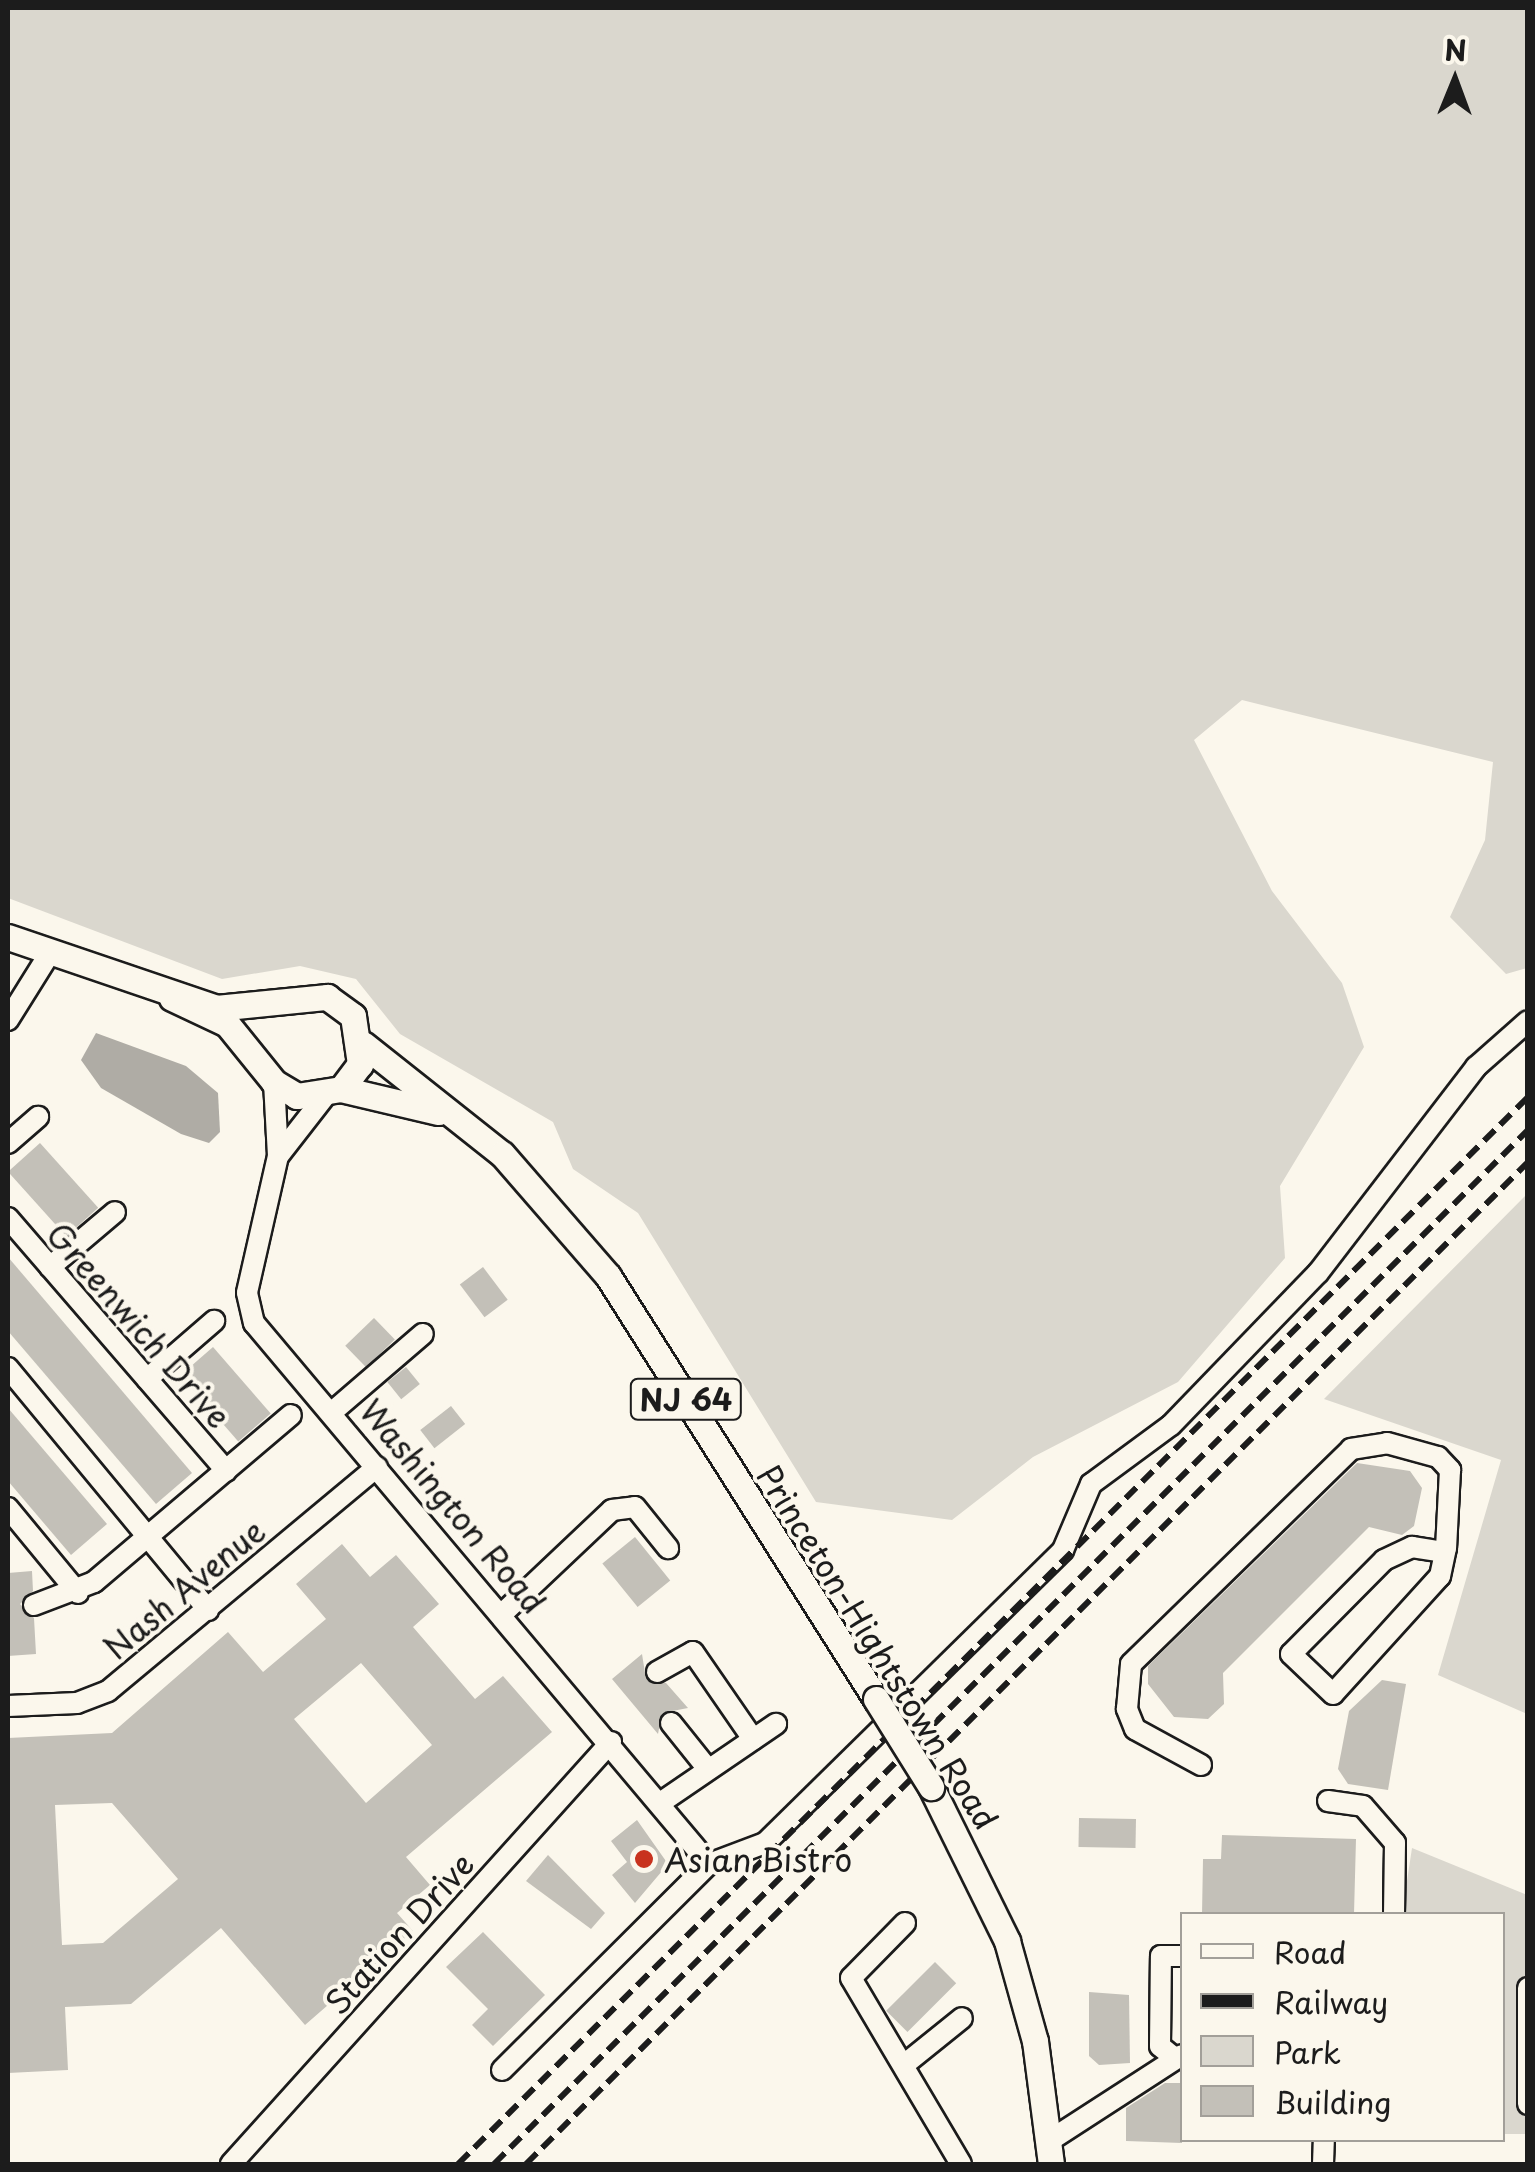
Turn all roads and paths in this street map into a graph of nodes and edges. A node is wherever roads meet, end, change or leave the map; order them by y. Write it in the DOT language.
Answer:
graph roads {
  1 [pos="8,937"];
  2 [pos="48,956"];
  3 [pos="172,998"];
  4 [pos="280,1005"];
  5 [pos="8,1020"];
  6 [pos="1528,1021"];
  7 [pos="362,1044"];
  8 [pos="269,1075"];
  9 [pos="333,1092"];
  10 [pos="38,1117"];
  11 [pos="465,1124"];
  12 [pos="8,1143"];
  13 [pos="278,1156"];
  14 [pos="115,1212"];
  15 [pos="8,1218"];
  16 [pos="50,1267"];
  17 [pos="214,1322"];
  18 [pos="422,1334"];
  19 [pos="8,1368"];
  20 [pos="147,1379"];
  21 [pos="331,1413"];
  22 [pos="291,1415"];
  23 [pos="377,1467"];
  24 [pos="226,1470"];
  25 [pos="9,1511"];
  26 [pos="147,1537"];
  27 [pos="668,1548"];
  28 [pos="1445,1552"];
  29 [pos="78,1593"];
  30 [pos="34,1606"];
  31 [pos="208,1610"];
  32 [pos="502,1614"];
  33 [pos="657,1672"];
  34 [pos="8,1706"];
  35 [pos="671,1723"];
  36 [pos="776,1724"];
  37 [pos="753,1739"];
  38 [pos="611,1742"];
  39 [pos="1202,1765"];
  40 [pos="707,1768"];
  41 [pos="1328,1800"];
  42 [pos="663,1801"];
  43 [pos="709,1864"];
  44 [pos="1394,1912"];
  45 [pos="905,1922"];
  46 [pos="1180,1956"];
  47 [pos="1528,1988"];
  48 [pos="962,2018"];
  49 [pos="1177,2054"];
  50 [pos="906,2064"];
  51 [pos="502,2070"];
  52 [pos="1528,2104"];
  53 [pos="1050,2153"];
  54 [pos="232,2164"];
  55 [pos="961,2164"];
  1 -- 2 [label="main road"];
  2 -- 3 [label="main road"];
  2 -- 5 [label="street"];
  3 -- 4 [label="main road"];
  3 -- 8 [label="main road"];
  4 -- 7 [label="main road"];
  4 -- 8 [label="main road"];
  6 -- 43 [label="street"];
  7 -- 9 [label="main road"];
  7 -- 11 [label="main road, Princeton-Hightstown Road / NJ 64"];
  8 -- 9 [label="main road"];
  8 -- 13 [label="street, Washington Road"];
  9 -- 11 [label="main road, Princeton-Hightstown Road / NJ 64"];
  9 -- 13 [label="street, Washington Road"];
  10 -- 12 [label="street"];
  11 -- 53 [label="main road, Princeton-Hightstown Road / NJ 64, bridge"];
  13 -- 21 [label="street, Washington Road"];
  14 -- 16 [label="street"];
  15 -- 16 [label="street, Greenwich Drive"];
  16 -- 20 [label="street, Greenwich Drive"];
  17 -- 20 [label="street"];
  18 -- 21 [label="street"];
  19 -- 26 [label="street"];
  20 -- 24 [label="street, Greenwich Drive"];
  21 -- 23 [label="street, Washington Road"];
  22 -- 24 [label="street"];
  23 -- 31 [label="street, Nash Avenue"];
  23 -- 32 [label="street, Washington Road"];
  24 -- 26 [label="street"];
  25 -- 29 [label="street"];
  26 -- 29 [label="street"];
  26 -- 31 [label="street"];
  27 -- 32 [label="street"];
  28 -- 28 [label="street"];
  28 -- 39 [label="street"];
  29 -- 30 [label="street"];
  31 -- 34 [label="street, Nash Avenue"];
  32 -- 38 [label="street, Washington Road"];
  33 -- 37 [label="street"];
  35 -- 40 [label="street"];
  36 -- 37 [label="street"];
  37 -- 40 [label="street"];
  38 -- 42 [label="street, Washington Road"];
  38 -- 54 [label="street, Station Drive"];
  40 -- 42 [label="street"];
  41 -- 44 [label="street"];
  42 -- 43 [label="street, Washington Road"];
  43 -- 51 [label="street"];
  45 -- 50 [label="street"];
  46 -- 49 [label="street"];
  47 -- 52 [label="street"];
  48 -- 50 [label="street"];
  49 -- 53 [label="street"];
  50 -- 55 [label="street"];
}
